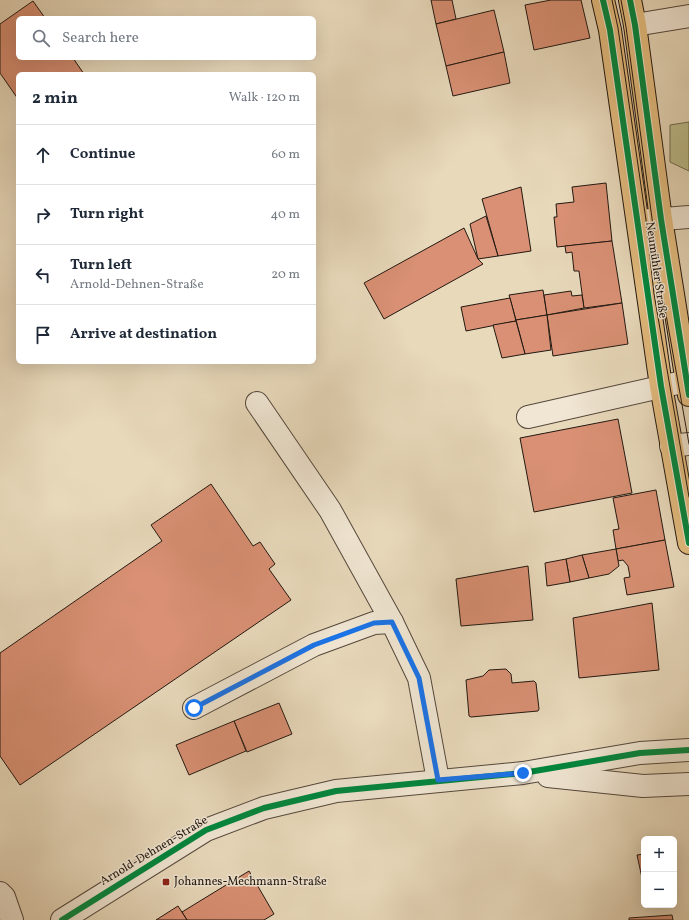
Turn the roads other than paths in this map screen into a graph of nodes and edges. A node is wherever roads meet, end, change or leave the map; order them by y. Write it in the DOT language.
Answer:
graph roads {
  1 [pos="604,0"];
  2 [pos="630,0"];
  3 [pos="689,16"];
  4 [pos="635,25"];
  5 [pos="689,217"];
  6 [pos="661,219"];
  7 [pos="638,221"];
  8 [pos="661,386"];
  9 [pos="688,388"];
  10 [pos="257,403"];
  11 [pos="528,417"];
  12 [pos="680,445"];
  13 [pos="689,543"];
  14 [pos="392,622"];
  15 [pos="194,708"];
  16 [pos="689,750"];
  17 [pos="523,773"];
  18 [pos="438,780"];
  19 [pos="689,784"];
  20 [pos="0,893"];
  21 [pos="12,920"];
  22 [pos="62,920"];
  1 -- 7 [label="main road, Neumühler Straße"];
  2 -- 4 [label="main road, Neumühler Straße"];
  3 -- 4 [label="street"];
  4 -- 6 [label="main road, Neumühler Straße"];
  5 -- 6 [label="street"];
  6 -- 7 [label="street"];
  6 -- 9 [label="main road, Neumühler Straße"];
  7 -- 8 [label="main road, Neumühler Straße"];
  8 -- 9 [label="street"];
  8 -- 11 [label="street"];
  8 -- 12 [label="main road, Neumühler Straße"];
  10 -- 14 [label="street"];
  12 -- 13 [label="main road, Neumühler Straße"];
  14 -- 15 [label="street"];
  14 -- 18 [label="street"];
  16 -- 17 [label="street, Arnold-Dehnen-Straße"];
  17 -- 18 [label="street, Arnold-Dehnen-Straße"];
  17 -- 19 [label="street, Arnold-Dehnen-Straße"];
  18 -- 22 [label="street, Arnold-Dehnen-Straße"];
  20 -- 21 [label="street"];
}
